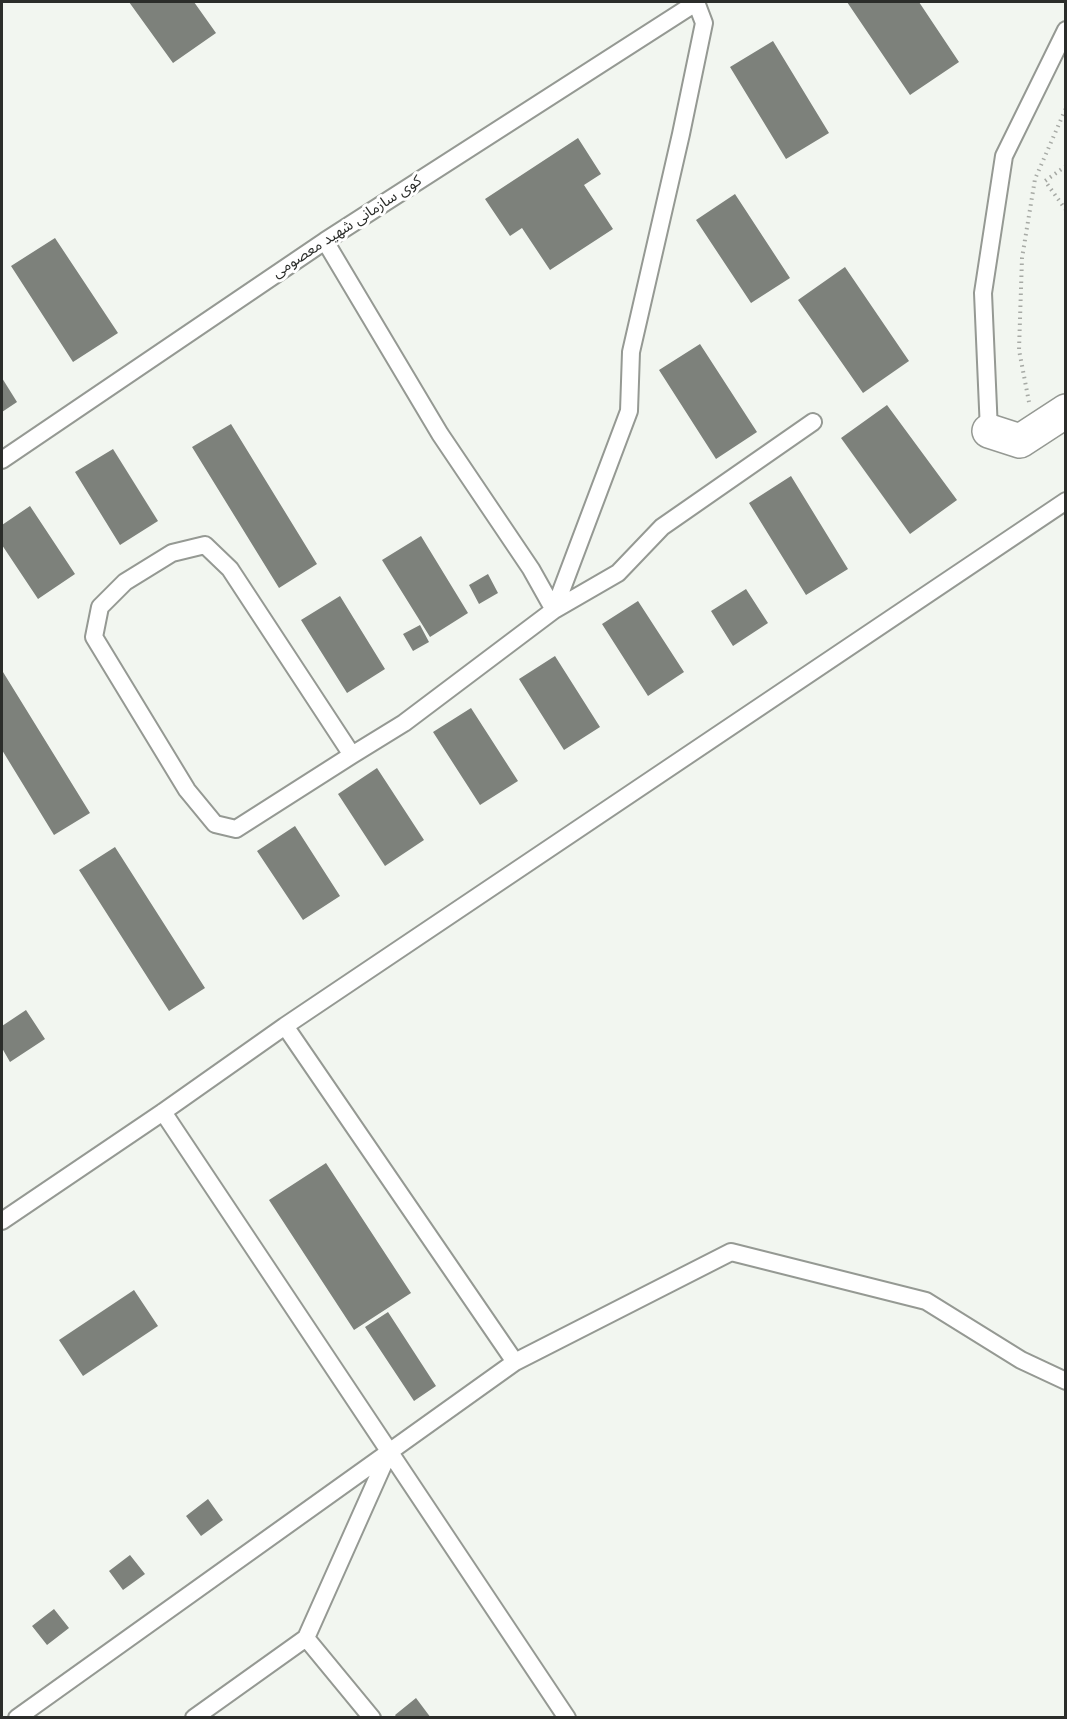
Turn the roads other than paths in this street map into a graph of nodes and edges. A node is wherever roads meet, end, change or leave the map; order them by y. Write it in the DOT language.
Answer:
graph roads {
  1 [pos="696,2"];
  2 [pos="1065,30"];
  3 [pos="325,241"];
  4 [pos="1065,411"];
  5 [pos="813,422"];
  6 [pos="989,431"];
  7 [pos="2,459"];
  8 [pos="1065,501"];
  9 [pos="554,610"];
  10 [pos="352,754"];
  11 [pos="285,1026"];
  12 [pos="164,1112"];
  13 [pos="2,1221"];
  14 [pos="515,1362"];
  15 [pos="1065,1381"];
  16 [pos="390,1450"];
  17 [pos="306,1638"];
  18 [pos="17,1718"];
  19 [pos="194,1718"];
  20 [pos="372,1718"];
  21 [pos="567,1718"];
  1 -- 3 [label="lane, کوی سازمانی شهید معصومی"];
  1 -- 9 [label="lane"];
  2 -- 6 [label="lane"];
  3 -- 7 [label="lane, کوی سازمانی شهید معصومی"];
  3 -- 9 [label="lane"];
  4 -- 6 [label="street"];
  5 -- 9 [label="lane"];
  8 -- 11 [label="lane"];
  9 -- 10 [label="lane"];
  10 -- 10 [label="lane"];
  11 -- 12 [label="lane"];
  11 -- 14 [label="lane"];
  12 -- 13 [label="lane"];
  12 -- 16 [label="lane"];
  14 -- 15 [label="lane"];
  14 -- 16 [label="lane"];
  16 -- 17 [label="lane"];
  16 -- 18 [label="lane"];
  16 -- 21 [label="lane"];
  17 -- 19 [label="lane"];
  17 -- 20 [label="lane"];
}
